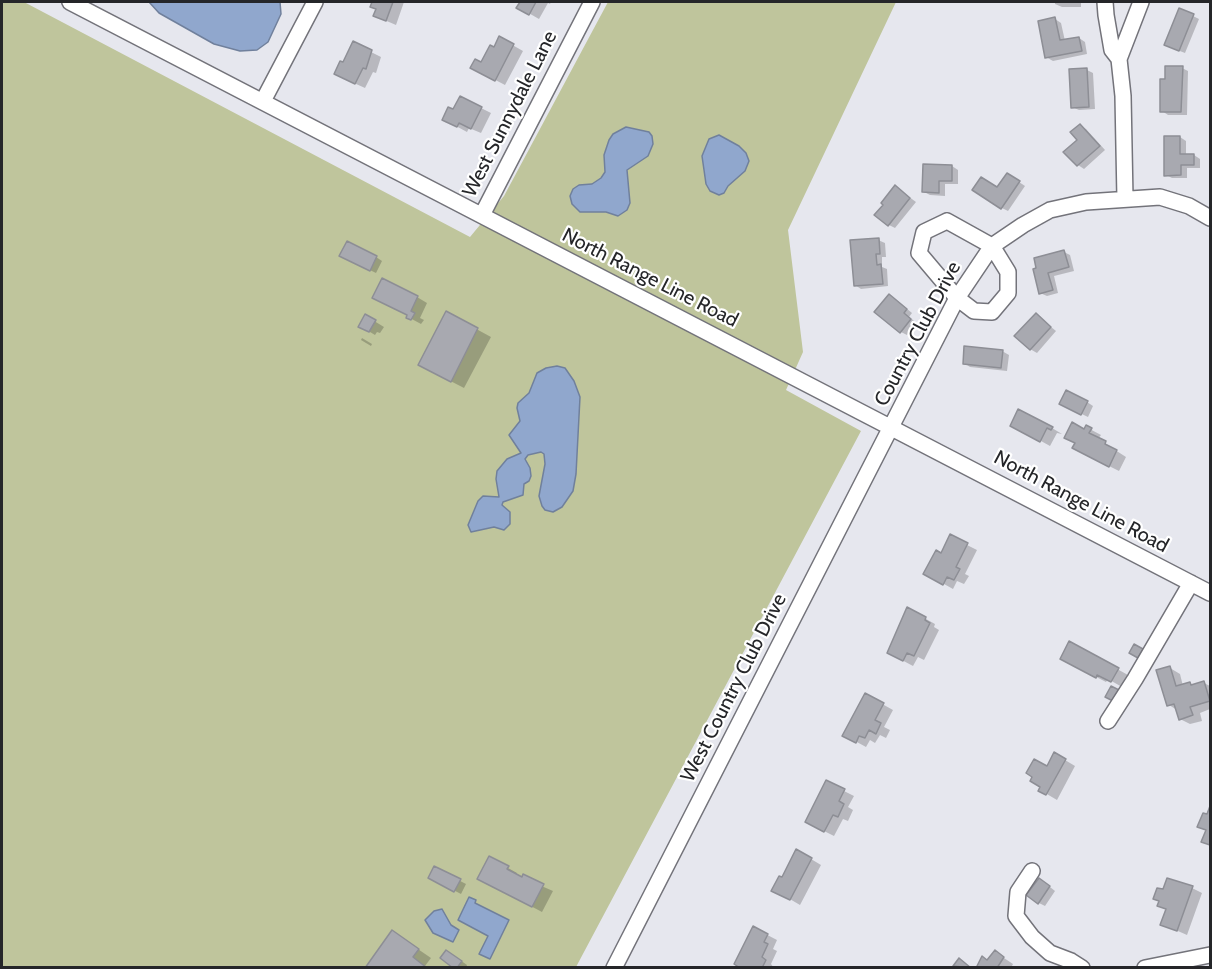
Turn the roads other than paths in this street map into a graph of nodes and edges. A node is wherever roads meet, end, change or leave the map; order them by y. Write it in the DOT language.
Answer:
graph roads {
  1 [pos="70,2"];
  2 [pos="315,2"];
  3 [pos="592,2"];
  4 [pos="1106,2"];
  5 [pos="1141,2"];
  6 [pos="1119,58"];
  7 [pos="263,101"];
  8 [pos="1125,199"];
  9 [pos="482,214"];
  10 [pos="1210,218"];
  11 [pos="992,246"];
  12 [pos="957,298"];
  13 [pos="892,427"];
  14 [pos="1191,583"];
  15 [pos="1210,593"];
  16 [pos="1108,721"];
  17 [pos="1032,871"];
  18 [pos="1210,955"];
  19 [pos="614,968"];
  20 [pos="1082,968"];
  21 [pos="1145,968"];
  1 -- 7 [label="street, North Range Line Road"];
  2 -- 7 [label="street"];
  3 -- 9 [label="street, West Sunnydale Lane"];
  4 -- 6 [label="street"];
  5 -- 6 [label="street"];
  6 -- 8 [label="street"];
  7 -- 9 [label="street, North Range Line Road"];
  8 -- 10 [label="street, Country Club Drive"];
  8 -- 11 [label="street, Country Club Drive"];
  9 -- 13 [label="street, North Range Line Road"];
  11 -- 12 [label="street, Country Club Drive"];
  11 -- 12 [label="street"];
  11 -- 12 [label="street"];
  12 -- 13 [label="street, Country Club Drive"];
  13 -- 14 [label="street, North Range Line Road"];
  13 -- 19 [label="street, West Country Club Drive"];
  14 -- 15 [label="street, North Range Line Road"];
  14 -- 16 [label="street"];
  17 -- 20 [label="street"];
  18 -- 21 [label="street"];
}
